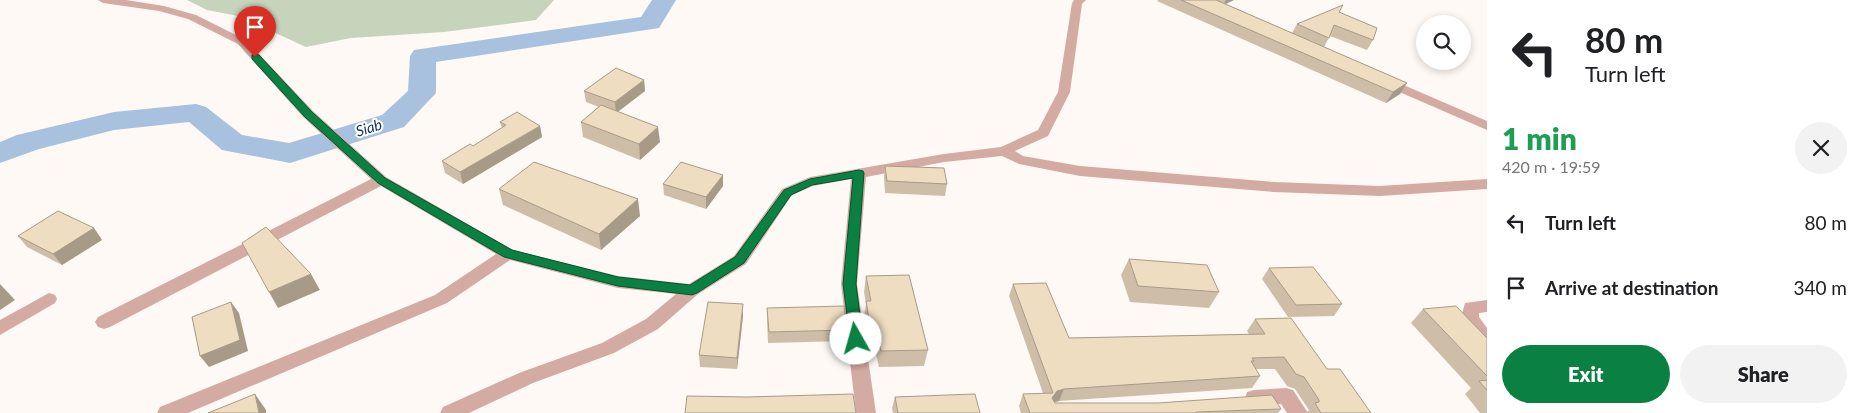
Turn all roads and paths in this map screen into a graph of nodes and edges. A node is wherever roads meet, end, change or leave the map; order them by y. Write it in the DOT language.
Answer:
graph roads {
  1 [pos="103,0"];
  2 [pos="1081,0"];
  3 [pos="1375,77"];
  4 [pos="1487,126"];
  5 [pos="1004,151"];
  6 [pos="859,173"];
  7 [pos="376,176"];
  8 [pos="1487,184"];
  9 [pos="508,254"];
  10 [pos="692,290"];
  11 [pos="49,299"];
  12 [pos="1487,306"];
  13 [pos="104,322"];
  14 [pos="0,328"];
  15 [pos="1487,342"];
  16 [pos="1236,399"];
  17 [pos="168,413"];
  18 [pos="450,413"];
  19 [pos="866,413"];
  20 [pos="1298,413"];
  1 -- 7 [label="street"];
  2 -- 5 [label="street"];
  3 -- 4 [label="street"];
  5 -- 6 [label="street"];
  5 -- 8 [label="street"];
  6 -- 10 [label="street"];
  6 -- 19 [label="street"];
  7 -- 9 [label="street"];
  7 -- 13 [label="street"];
  9 -- 10 [label="street"];
  9 -- 17 [label="street"];
  10 -- 18 [label="street"];
  11 -- 14 [label="street"];
  12 -- 15 [label="street"];
  16 -- 20 [label="street"];
}
